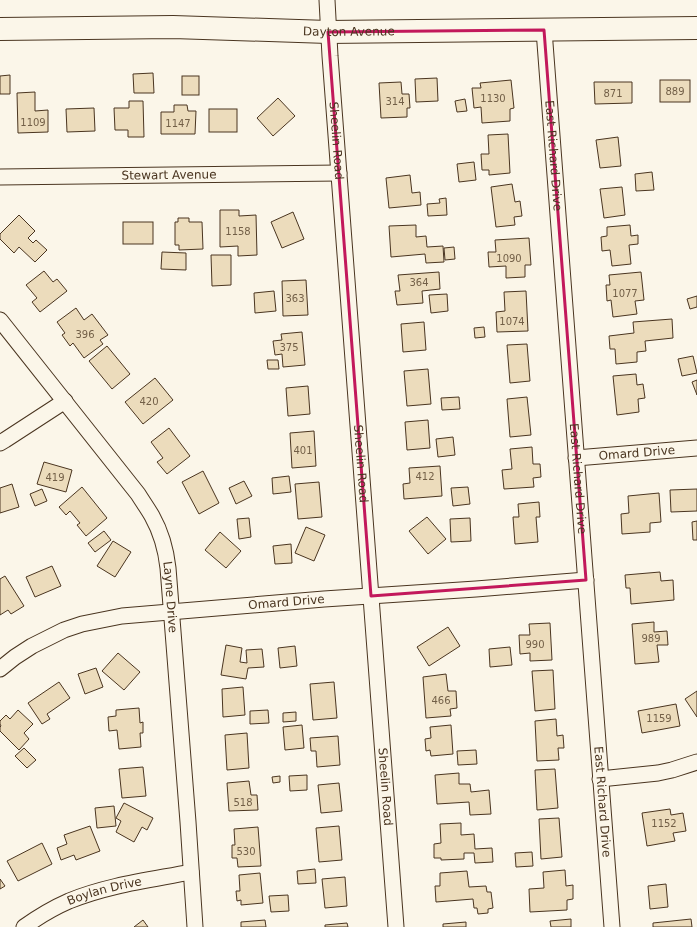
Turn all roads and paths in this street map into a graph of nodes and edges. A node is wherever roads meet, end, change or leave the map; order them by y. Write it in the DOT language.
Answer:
graph roads {
  1 [pos="327,0"];
  2 [pos="697,28"];
  3 [pos="0,29"];
  4 [pos="544,30"];
  5 [pos="328,32"];
  6 [pos="339,173"];
  7 [pos="0,176"];
  8 [pos="0,320"];
  9 [pos="65,401"];
  10 [pos="0,443"];
  11 [pos="697,448"];
  12 [pos="576,458"];
  13 [pos="586,580"];
  14 [pos="371,596"];
  15 [pos="171,611"];
  16 [pos="0,669"];
  17 [pos="697,762"];
  18 [pos="600,779"];
  19 [pos="191,872"];
  20 [pos="24,927"];
  21 [pos="195,927"];
  22 [pos="396,927"];
  23 [pos="612,927"];
  1 -- 5 [label="street, Sheelin Road"];
  2 -- 4 [label="main road, Dayton Avenue"];
  3 -- 5 [label="main road, Dayton Avenue"];
  4 -- 5 [label="main road, Dayton Avenue"];
  4 -- 12 [label="street, East Richard Drive"];
  5 -- 6 [label="street, Sheelin Road"];
  6 -- 7 [label="street, Stewart Avenue"];
  6 -- 14 [label="street, Sheelin Road"];
  8 -- 9 [label="street, Layne Drive"];
  9 -- 10 [label="street"];
  9 -- 15 [label="street, Layne Drive"];
  11 -- 12 [label="street, Omard Drive"];
  12 -- 13 [label="street, East Richard Drive"];
  13 -- 14 [label="street, Omard Drive"];
  13 -- 18 [label="street, East Richard Drive"];
  14 -- 15 [label="street, Omard Drive"];
  14 -- 22 [label="street, Sheelin Road"];
  15 -- 16 [label="street, Omard Drive"];
  15 -- 19 [label="street, Layne Drive"];
  17 -- 18 [label="street"];
  18 -- 23 [label="street, East Richard Drive"];
  19 -- 20 [label="street, Boylan Drive"];
  19 -- 21 [label="street, Layne Drive"];
}
